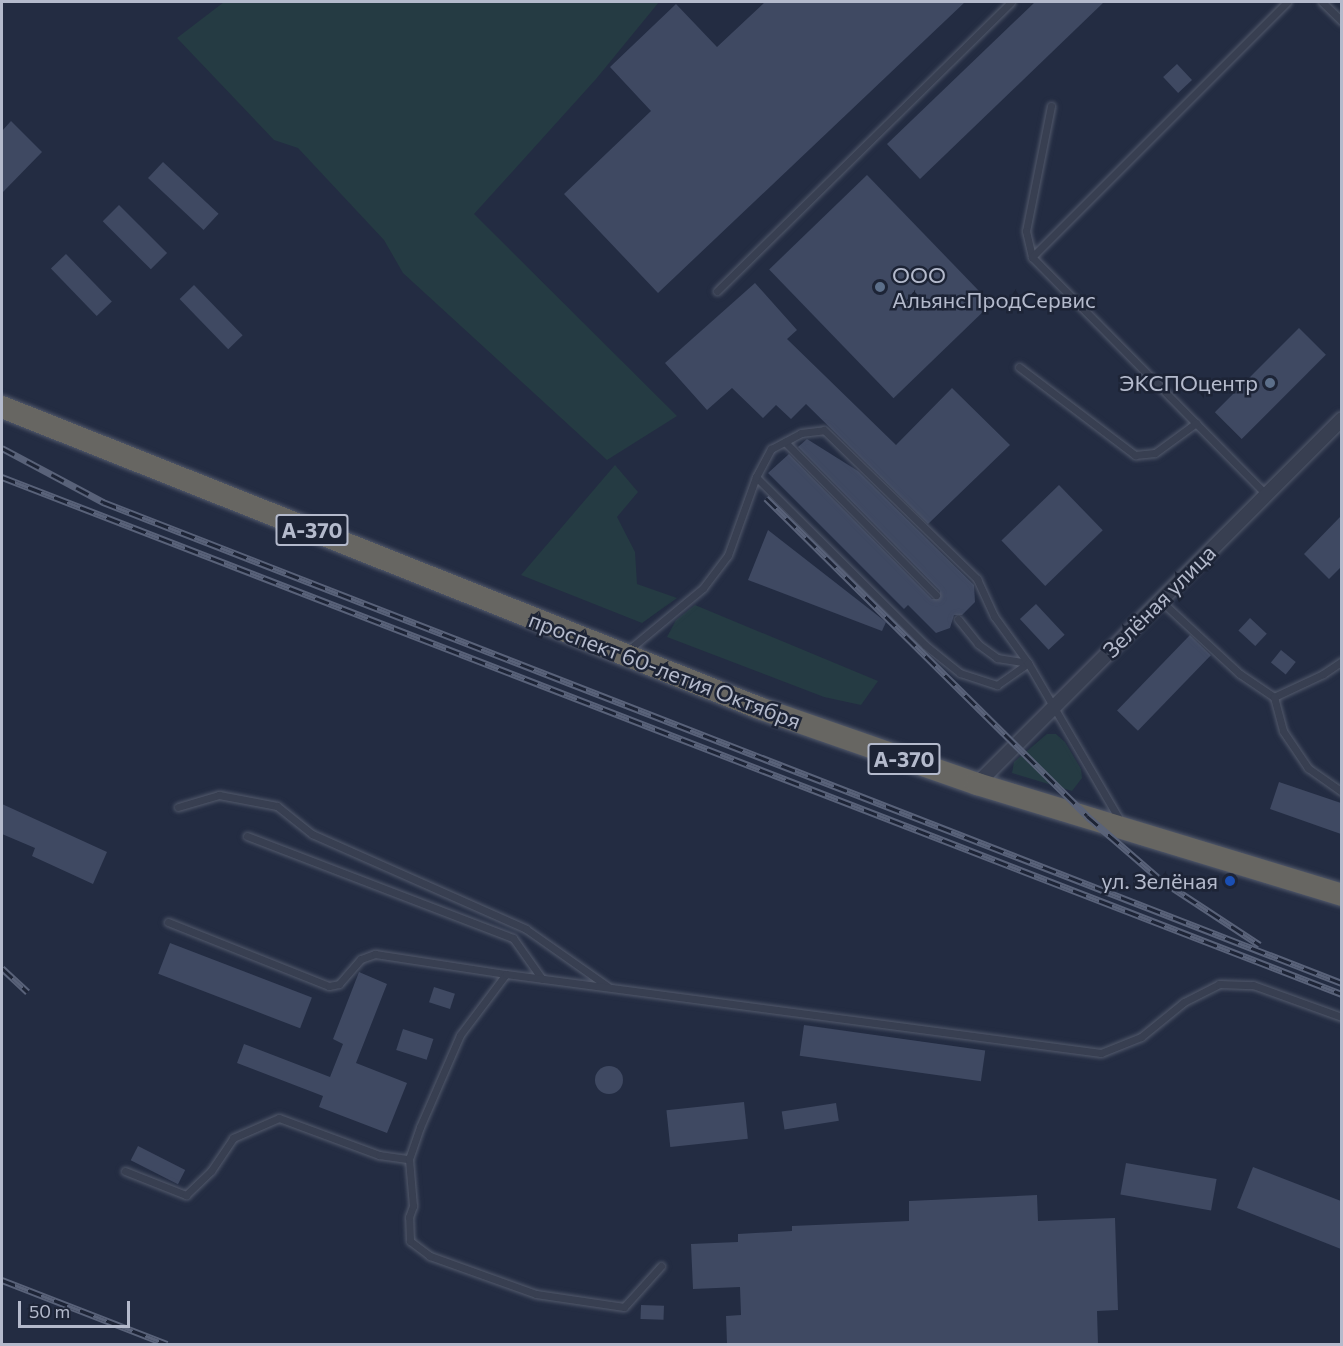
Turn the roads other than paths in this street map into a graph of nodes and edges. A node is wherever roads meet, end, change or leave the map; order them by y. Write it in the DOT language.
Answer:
graph roads {
  1 [pos="1011,2"];
  2 [pos="1287,2"];
  3 [pos="1322,2"];
  4 [pos="1341,21"];
  5 [pos="1051,106"];
  6 [pos="1032,257"];
  7 [pos="717,291"];
  8 [pos="1019,367"];
  9 [pos="2,406"];
  10 [pos="1341,419"];
  11 [pos="1196,423"];
  12 [pos="785,442"];
  13 [pos="756,477"];
  14 [pos="1266,494"];
  15 [pos="936,596"];
  16 [pos="1160,600"];
  17 [pos="958,619"];
  18 [pos="622,655"];
  19 [pos="1341,661"];
  20 [pos="1028,663"];
  21 [pos="1274,697"];
  22 [pos="1053,706"];
  23 [pos="977,784"];
  24 [pos="1341,792"];
  25 [pos="178,807"];
  26 [pos="1124,827"];
  27 [pos="247,836"];
  28 [pos="1341,895"];
  29 [pos="168,922"];
  30 [pos="506,974"];
  31 [pos="542,979"];
  32 [pos="609,988"];
  33 [pos="1341,1017"];
  34 [pos="409,1159"];
  35 [pos="125,1171"];
  36 [pos="661,1266"];
  1 -- 7 [label="lane"];
  2 -- 6 [label="lane"];
  3 -- 4 [label="lane"];
  5 -- 6 [label="lane"];
  6 -- 11 [label="lane"];
  8 -- 11 [label="lane"];
  9 -- 18 [label="highway, проспект 60-летия Октября / А-370"];
  10 -- 14 [label="street, Зелёная улица"];
  11 -- 14 [label="lane"];
  12 -- 13 [label="lane"];
  12 -- 15 [label="lane"];
  12 -- 20 [label="lane"];
  13 -- 18 [label="lane"];
  13 -- 20 [label="lane"];
  14 -- 16 [label="street, Зелёная улица"];
  16 -- 21 [label="lane"];
  16 -- 22 [label="street, Зелёная улица"];
  17 -- 20 [label="lane"];
  18 -- 23 [label="highway, проспект 60-летия Октября / А-370"];
  19 -- 21 [label="lane"];
  20 -- 22 [label="lane"];
  21 -- 24 [label="lane"];
  22 -- 23 [label="street, Зелёная улица"];
  22 -- 26 [label="lane"];
  23 -- 26 [label="highway, проспект 60-летия Октября / А-370"];
  25 -- 32 [label="lane"];
  26 -- 28 [label="highway, проспект 60-летия Октября / А-370"];
  27 -- 31 [label="lane"];
  29 -- 30 [label="lane"];
  30 -- 31 [label="lane"];
  30 -- 34 [label="lane"];
  31 -- 32 [label="lane"];
  32 -- 33 [label="lane"];
  34 -- 35 [label="lane"];
  34 -- 36 [label="lane"];
}
